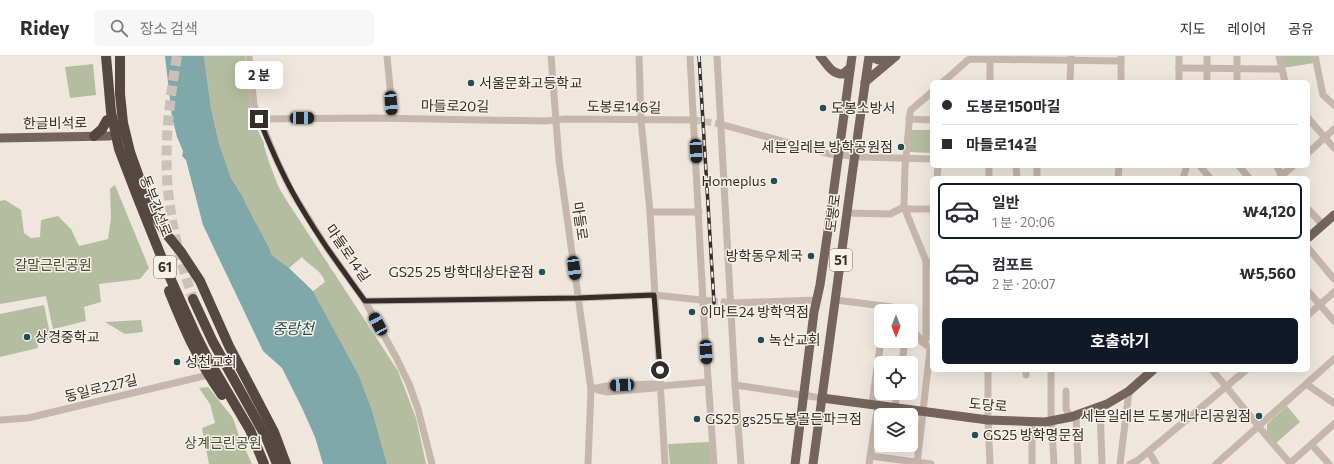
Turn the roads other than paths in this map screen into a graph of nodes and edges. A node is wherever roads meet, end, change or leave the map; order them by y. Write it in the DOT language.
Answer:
graph roads {
  1 [pos="100,56"];
  2 [pos="106,56"];
  3 [pos="120,56"];
  4 [pos="249,56"];
  5 [pos="387,56"];
  6 [pos="551,56"];
  7 [pos="639,56"];
  8 [pos="690,56"];
  9 [pos="717,56"];
  10 [pos="820,56"];
  11 [pos="852,56"];
  12 [pos="870,56"];
  13 [pos="891,56"];
  14 [pos="896,56"];
  15 [pos="1179,56"];
  16 [pos="1208,56"];
  17 [pos="1237,56"];
  18 [pos="1279,56"];
  19 [pos="1315,56"];
  20 [pos="990,58"];
  21 [pos="1071,58"];
  22 [pos="1121,58"];
  23 [pos="850,68"];
  24 [pos="1179,68"];
  25 [pos="1207,69"];
  26 [pos="1237,69"];
  27 [pos="1282,69"];
  28 [pos="947,80"];
  29 [pos="990,80"];
  30 [pos="1070,80"];
  31 [pos="1121,80"];
  32 [pos="1179,80"];
  33 [pos="1207,80"];
  34 [pos="1237,80"];
  35 [pos="1285,80"];
  36 [pos="865,82"];
  37 [pos="930,97"];
  38 [pos="1334,105"];
  39 [pos="393,118"];
  40 [pos="259,119"];
  41 [pos="909,119"];
  42 [pos="107,120"];
  43 [pos="555,120"];
  44 [pos="642,120"];
  45 [pos="694,120"];
  46 [pos="930,120"];
  47 [pos="1310,120"];
  48 [pos="720,124"];
  49 [pos="1334,129"];
  50 [pos="94,136"];
  51 [pos="110,136"];
  52 [pos="0,138"];
  53 [pos="1325,138"];
  54 [pos="1334,148"];
  55 [pos="1310,151"];
  56 [pos="838,155"];
  57 [pos="854,157"];
  58 [pos="906,158"];
  59 [pos="930,159"];
  60 [pos="1202,168"];
  61 [pos="1241,168"];
  62 [pos="1291,168"];
  63 [pos="1208,176"];
  64 [pos="1247,176"];
  65 [pos="1283,176"];
  66 [pos="137,196"];
  67 [pos="904,208"];
  68 [pos="930,209"];
  69 [pos="1310,211"];
  70 [pos="650,212"];
  71 [pos="699,212"];
  72 [pos="847,213"];
  73 [pos="1334,215"];
  74 [pos="1323,225"];
  75 [pos="1310,236"];
  76 [pos="153,237"];
  77 [pos="1310,250"];
  78 [pos="929,263"];
  79 [pos="1334,279"];
  80 [pos="1334,292"];
  81 [pos="1310,293"];
  82 [pos="654,295"];
  83 [pos="578,298"];
  84 [pos="194,299"];
  85 [pos="816,300"];
  86 [pos="836,300"];
  87 [pos="365,301"];
  88 [pos="708,301"];
  89 [pos="728,302"];
  90 [pos="1320,304"];
  91 [pos="874,306"];
  92 [pos="1310,313"];
  93 [pos="1334,321"];
  94 [pos="918,337"];
  95 [pos="922,342"];
  96 [pos="880,348"];
  97 [pos="930,349"];
  98 [pos="930,356"];
  99 [pos="1334,360"];
  100 [pos="988,372"];
  101 [pos="1051,372"];
  102 [pos="1151,372"];
  103 [pos="1214,372"];
  104 [pos="1244,372"];
  105 [pos="211,380"];
  106 [pos="708,382"];
  107 [pos="1306,384"];
  108 [pos="735,385"];
  109 [pos="661,386"];
  110 [pos="1227,387"];
  111 [pos="591,390"];
  112 [pos="1066,391"];
  113 [pos="1129,391"];
  114 [pos="805,395"];
  115 [pos="822,398"];
  116 [pos="896,400"];
  117 [pos="1334,402"];
  118 [pos="875,404"];
  119 [pos="1100,406"];
  120 [pos="895,407"];
  121 [pos="922,411"];
  122 [pos="241,412"];
  123 [pos="1073,417"];
  124 [pos="0,420"];
  125 [pos="988,420"];
  126 [pos="1052,421"];
  127 [pos="1032,422"];
  128 [pos="1259,426"];
  129 [pos="1334,426"];
  130 [pos="1312,445"];
  131 [pos="1149,452"];
  132 [pos="870,456"];
  133 [pos="917,463"];
  134 [pos="258,464"];
  135 [pos="264,464"];
  136 [pos="277,464"];
  137 [pos="286,464"];
  138 [pos="432,464"];
  139 [pos="588,464"];
  140 [pos="666,464"];
  141 [pos="714,464"];
  142 [pos="741,464"];
  143 [pos="795,464"];
  144 [pos="813,464"];
  145 [pos="869,464"];
  146 [pos="931,464"];
  147 [pos="990,464"];
  148 [pos="1032,464"];
  149 [pos="1054,464"];
  150 [pos="1078,464"];
  151 [pos="1102,464"];
  152 [pos="1120,464"];
  153 [pos="1130,464"];
  154 [pos="1156,464"];
  155 [pos="1216,464"];
  156 [pos="1290,464"];
  157 [pos="1329,464"];
  1 -- 42 [label="highway"];
  2 -- 66 [label="highway, 동부간선로 / 61"];
  3 -- 137 [label="highway"];
  4 -- 40 [label="street, 마들로14길"];
  5 -- 39 [label="street"];
  6 -- 43 [label="street, 마들로"];
  7 -- 44 [label="street"];
  8 -- 45 [label="street"];
  9 -- 48 [label="street"];
  10 -- 23 [label="main road"];
  11 -- 23 [label="main road, 도봉로 / 51"];
  12 -- 13 [label="main road"];
  12 -- 36 [label="main road, 도봉로 / 51"];
  14 -- 36 [label="main road"];
  15 -- 24 [label="street"];
  16 -- 25 [label="street"];
  17 -- 26 [label="street"];
  18 -- 27 [label="street"];
  19 -- 38 [label="street"];
  20 -- 21 [label="street"];
  20 -- 28 [label="street"];
  20 -- 29 [label="street"];
  21 -- 22 [label="street"];
  21 -- 30 [label="street"];
  22 -- 31 [label="street"];
  23 -- 56 [label="main road, 도봉로 / 51"];
  24 -- 25 [label="street"];
  24 -- 32 [label="street"];
  25 -- 26 [label="street"];
  25 -- 33 [label="street"];
  26 -- 27 [label="street"];
  26 -- 34 [label="street"];
  27 -- 35 [label="street"];
  36 -- 57 [label="main road, 도봉로 / 51"];
  37 -- 41 [label="street"];
  39 -- 40 [label="street, 마들로20길"];
  39 -- 43 [label="street, 마들로20길"];
  40 -- 87 [label="street, 마들로14길"];
  41 -- 46 [label="street"];
  41 -- 58 [label="street"];
  42 -- 50 [label="highway"];
  42 -- 51 [label="highway"];
  43 -- 44 [label="street, 도봉로146길"];
  43 -- 83 [label="street, 마들로"];
  44 -- 45 [label="street, 도봉로146길"];
  44 -- 70 [label="street"];
  45 -- 71 [label="street"];
  47 -- 53 [label="street"];
  48 -- 56 [label="street"];
  48 -- 89 [label="street"];
  49 -- 53 [label="street"];
  50 -- 51 [label="main road, 한글비석로"];
  50 -- 52 [label="main road, 한글비석로"];
  51 -- 66 [label="highway"];
  53 -- 54 [label="street"];
  53 -- 55 [label="street"];
  56 -- 57 [label="street"];
  56 -- 85 [label="main road, 도봉로 / 51"];
  57 -- 58 [label="street"];
  57 -- 72 [label="main road, 도봉로 / 51"];
  58 -- 59 [label="street"];
  58 -- 67 [label="street"];
  60 -- 63 [label="street"];
  61 -- 64 [label="street"];
  62 -- 65 [label="street"];
  66 -- 76 [label="highway, 동부간선로 / 61"];
  67 -- 68 [label="street"];
  67 -- 72 [label="street"];
  67 -- 78 [label="street"];
  69 -- 74 [label="street"];
  70 -- 71 [label="street"];
  70 -- 82 [label="street"];
  71 -- 88 [label="street"];
  72 -- 86 [label="main road, 도봉로 / 51"];
  73 -- 74 [label="main road"];
  74 -- 75 [label="main road"];
  76 -- 105 [label="highway"];
  76 -- 122 [label="highway, 동부간선로 / 61"];
  77 -- 79 [label="street"];
  78 -- 95 [label="street"];
  80 -- 90 [label="street"];
  81 -- 90 [label="street"];
  82 -- 83 [label="street"];
  82 -- 88 [label="street"];
  82 -- 109 [label="street"];
  83 -- 87 [label="street"];
  83 -- 111 [label="street, 마들로"];
  84 -- 136 [label="highway"];
  85 -- 89 [label="street"];
  85 -- 114 [label="main road, 도봉로 / 51"];
  86 -- 91 [label="street"];
  86 -- 115 [label="main road, 도봉로 / 51"];
  87 -- 138 [label="street, 마들로14길"];
  88 -- 106 [label="street"];
  89 -- 108 [label="street"];
  90 -- 92 [label="street"];
  90 -- 93 [label="street"];
  94 -- 95 [label="street"];
  95 -- 97 [label="street"];
  96 -- 118 [label="street"];
  98 -- 121 [label="street"];
  99 -- 107 [label="street"];
  100 -- 125 [label="street"];
  101 -- 126 [label="street"];
  102 -- 113 [label="main road, 도당로"];
  103 -- 110 [label="street"];
  104 -- 110 [label="street"];
  105 -- 122 [label="highway"];
  105 -- 124 [label="street, 동일로227길"];
  105 -- 134 [label="highway"];
  106 -- 109 [label="street"];
  106 -- 141 [label="street"];
  107 -- 117 [label="street"];
  107 -- 128 [label="street"];
  108 -- 114 [label="street"];
  108 -- 142 [label="street"];
  109 -- 111 [label="street"];
  109 -- 140 [label="street"];
  110 -- 128 [label="street"];
  110 -- 131 [label="street"];
  111 -- 139 [label="street, 마들로"];
  112 -- 123 [label="street"];
  113 -- 119 [label="main road, 도당로"];
  113 -- 152 [label="street"];
  114 -- 115 [label="street"];
  114 -- 143 [label="main road, 도봉로 / 51"];
  115 -- 118 [label="main road, 도당로"];
  115 -- 144 [label="main road, 도봉로 / 51"];
  116 -- 120 [label="street"];
  118 -- 120 [label="main road, 도당로"];
  118 -- 132 [label="street"];
  119 -- 123 [label="main road, 도당로"];
  119 -- 151 [label="street"];
  120 -- 121 [label="main road, 도당로"];
  121 -- 125 [label="main road, 도당로"];
  121 -- 133 [label="street"];
  122 -- 135 [label="highway, 동부간선로 / 61"];
  123 -- 126 [label="main road, 도당로"];
  123 -- 150 [label="street"];
  125 -- 127 [label="main road, 도당로"];
  125 -- 147 [label="street"];
  126 -- 127 [label="main road, 도당로"];
  126 -- 149 [label="street"];
  127 -- 148 [label="street"];
  128 -- 155 [label="street"];
  128 -- 156 [label="street"];
  129 -- 130 [label="street"];
  130 -- 156 [label="street"];
  130 -- 157 [label="street"];
  131 -- 153 [label="street"];
  131 -- 154 [label="street"];
  132 -- 133 [label="street"];
  132 -- 145 [label="street"];
  133 -- 146 [label="street"];
}
